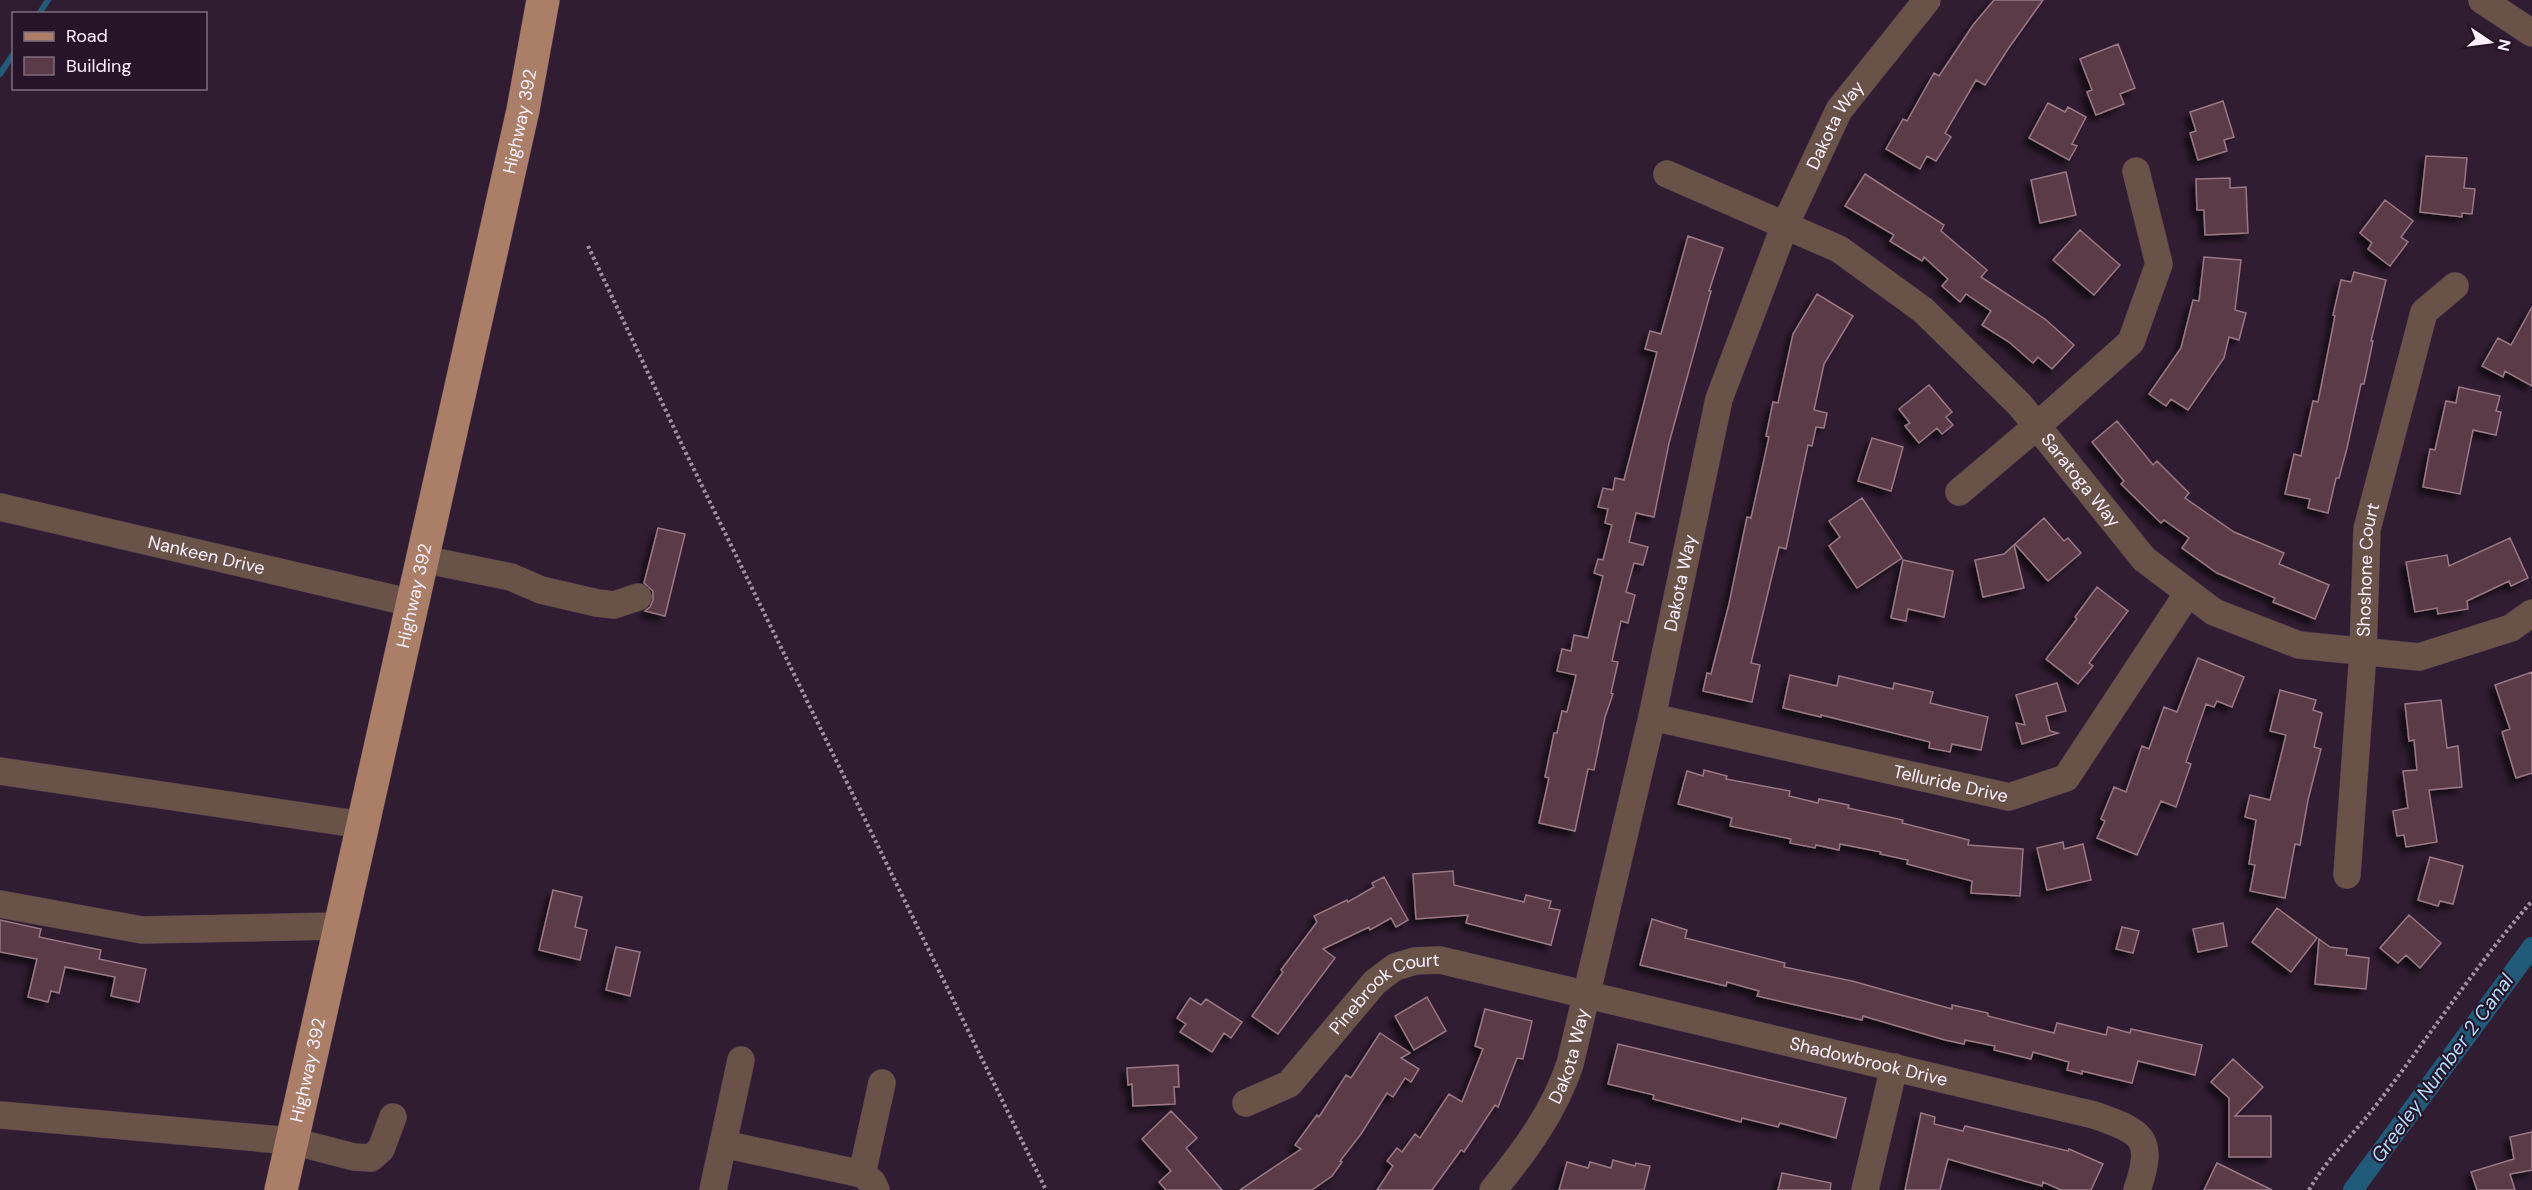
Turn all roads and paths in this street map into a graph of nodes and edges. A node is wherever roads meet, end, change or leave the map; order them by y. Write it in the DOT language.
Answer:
graph roads {
  1 [pos="543,0"];
  2 [pos="1928,0"];
  3 [pos="2482,0"];
  4 [pos="2532,33"];
  5 [pos="2136,171"];
  6 [pos="1667,174"];
  7 [pos="1785,225"];
  8 [pos="588,246"];
  9 [pos="2455,286"];
  10 [pos="2037,426"];
  11 [pos="1959,492"];
  12 [pos="0,507"];
  13 [pos="422,559"];
  14 [pos="2188,593"];
  15 [pos="638,597"];
  16 [pos="412,603"];
  17 [pos="2532,613"];
  18 [pos="2363,652"];
  19 [pos="1652,717"];
  20 [pos="0,771"];
  21 [pos="363,825"];
  22 [pos="2347,875"];
  23 [pos="2532,901"];
  24 [pos="0,904"];
  25 [pos="340,926"];
  26 [pos="1588,994"];
  27 [pos="741,1060"];
  28 [pos="1894,1067"];
  29 [pos="882,1083"];
  30 [pos="1246,1103"];
  31 [pos="0,1115"];
  32 [pos="393,1117"];
  33 [pos="292,1141"];
  34 [pos="723,1144"];
  35 [pos="869,1182"];
  36 [pos="282,1190"];
  37 [pos="713,1190"];
  38 [pos="1046,1190"];
  39 [pos="1493,1190"];
  40 [pos="1865,1190"];
  41 [pos="2137,1190"];
  42 [pos="2309,1190"];
  1 -- 13 [label="main road, Highway 392"];
  2 -- 7 [label="street, Dakota Way"];
  3 -- 4 [label="street"];
  5 -- 10 [label="street"];
  6 -- 7 [label="street, Saratoga Way"];
  7 -- 10 [label="street, Saratoga Way"];
  7 -- 19 [label="street, Dakota Way"];
  8 -- 38 [label="path"];
  9 -- 18 [label="street, Shoshone Court"];
  10 -- 11 [label="street"];
  10 -- 14 [label="street, Saratoga Way"];
  12 -- 16 [label="street, Nankeen Drive"];
  13 -- 15 [label="street"];
  13 -- 16 [label="main road, Highway 392"];
  14 -- 18 [label="street, Saratoga Way"];
  14 -- 19 [label="street, Telluride Drive"];
  16 -- 21 [label="main road, Highway 392"];
  17 -- 18 [label="street, Saratoga Way"];
  18 -- 22 [label="street, Shoshone Court"];
  19 -- 26 [label="street, Dakota Way"];
  20 -- 21 [label="street"];
  21 -- 25 [label="main road, Highway 392"];
  23 -- 42 [label="path"];
  24 -- 25 [label="street"];
  25 -- 33 [label="main road, Highway 392"];
  26 -- 28 [label="street, Shadowbrook Drive"];
  26 -- 30 [label="street, Pinebrook Court"];
  26 -- 39 [label="street, Dakota Way"];
  27 -- 34 [label="street"];
  28 -- 40 [label="street"];
  28 -- 41 [label="street, Shadowbrook Drive"];
  29 -- 35 [label="street"];
  31 -- 33 [label="street"];
  32 -- 33 [label="street"];
  33 -- 36 [label="main road, Highway 392"];
  34 -- 35 [label="street"];
  34 -- 37 [label="street"];
}
